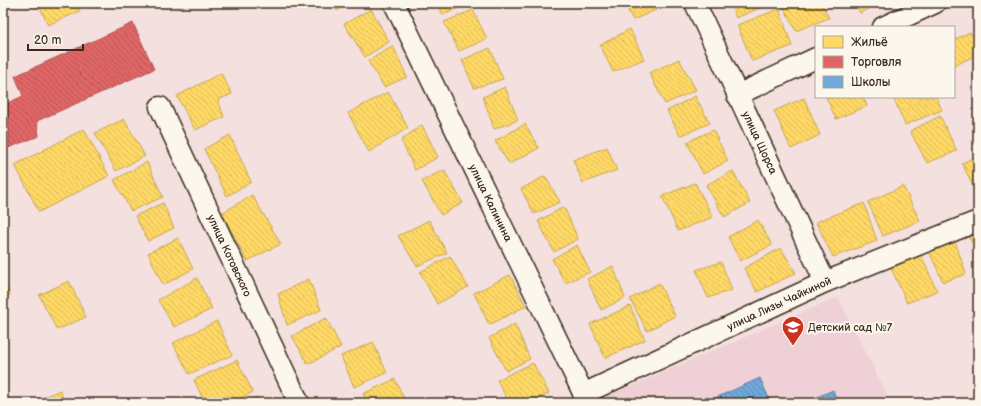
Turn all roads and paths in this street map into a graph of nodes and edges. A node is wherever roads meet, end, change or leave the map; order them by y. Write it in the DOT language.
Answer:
graph roads {
  1 [pos="394,3"];
  2 [pos="695,3"];
  3 [pos="935,3"];
  4 [pos="885,26"];
  5 [pos="815,58"];
  6 [pos="737,95"];
  7 [pos="160,107"];
  8 [pos="978,221"];
  9 [pos="825,282"];
  10 [pos="586,398"];
  11 [pos="299,403"];
  1 -- 10 [label="street, улица Калинина"];
  2 -- 6 [label="street, улица Щорса"];
  3 -- 4 [label="street"];
  5 -- 6 [label="street"];
  6 -- 9 [label="street, улица Щорса"];
  7 -- 11 [label="street, улица Котовского"];
  8 -- 9 [label="street, улица Лизы Чайкиной"];
  9 -- 10 [label="street, улица Лизы Чайкиной"];
}
